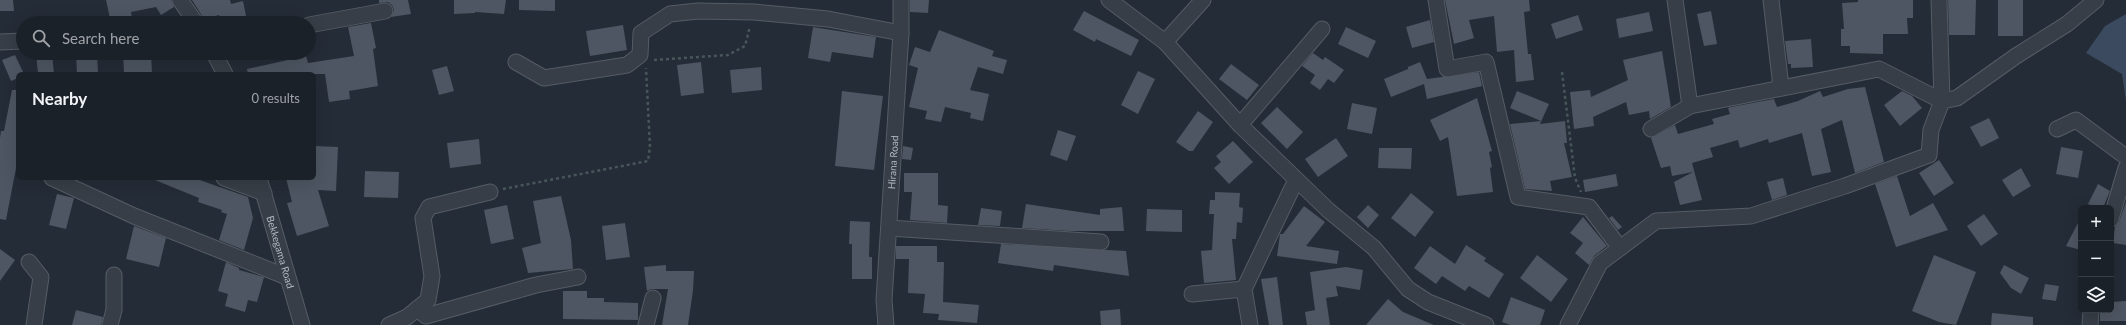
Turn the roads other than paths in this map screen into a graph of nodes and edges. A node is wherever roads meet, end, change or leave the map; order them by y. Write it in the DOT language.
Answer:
graph roads {
  1 [pos="180,0"];
  2 [pos="901,0"];
  3 [pos="1109,0"];
  4 [pos="1202,0"];
  5 [pos="1436,0"];
  6 [pos="1676,0"];
  7 [pos="1771,0"];
  8 [pos="1939,0"];
  9 [pos="2096,0"];
  10 [pos="385,11"];
  11 [pos="191,16"];
  12 [pos="316,24"];
  13 [pos="1322,29"];
  14 [pos="901,33"];
  15 [pos="16,41"];
  16 [pos="0,42"];
  17 [pos="1165,42"];
  18 [pos="218,60"];
  19 [pos="516,62"];
  20 [pos="224,72"];
  21 [pos="1781,87"];
  22 [pos="1942,101"];
  23 [pos="1690,106"];
  24 [pos="1240,125"];
  25 [pos="1651,129"];
  26 [pos="2057,129"];
  27 [pos="2126,157"];
  28 [pos="2126,168"];
  29 [pos="56,180"];
  30 [pos="229,180"];
  31 [pos="260,180"];
  32 [pos="1296,180"];
  33 [pos="490,192"];
  34 [pos="264,193"];
  35 [pos="2114,209"];
  36 [pos="889,228"];
  37 [pos="1101,242"];
  38 [pos="1620,248"];
  39 [pos="29,262"];
  40 [pos="114,275"];
  41 [pos="287,277"];
  42 [pos="578,277"];
  43 [pos="1244,290"];
  44 [pos="1192,294"];
  45 [pos="653,298"];
  46 [pos="417,309"];
  47 [pos="2092,313"];
  48 [pos="34,325"];
  49 [pos="110,325"];
  50 [pos="302,325"];
  51 [pos="389,325"];
  52 [pos="646,325"];
  53 [pos="886,325"];
  54 [pos="1250,325"];
  55 [pos="1486,325"];
  56 [pos="1568,325"];
  57 [pos="2090,325"];
  1 -- 11 [label="street"];
  2 -- 14 [label="street, Hirana Road"];
  3 -- 17 [label="street"];
  4 -- 17 [label="street"];
  5 -- 38 [label="street"];
  6 -- 23 [label="street"];
  7 -- 21 [label="street"];
  8 -- 22 [label="street"];
  9 -- 22 [label="street"];
  10 -- 12 [label="street"];
  13 -- 24 [label="street"];
  14 -- 19 [label="street"];
  14 -- 36 [label="street, Hirana Road"];
  15 -- 16 [label="street"];
  17 -- 24 [label="street"];
  18 -- 20 [label="street"];
  21 -- 22 [label="street"];
  21 -- 23 [label="street"];
  22 -- 38 [label="street"];
  23 -- 25 [label="street"];
  24 -- 32 [label="street"];
  26 -- 27 [label="street"];
  28 -- 35 [label="street"];
  29 -- 41 [label="street"];
  30 -- 34 [label="street"];
  31 -- 34 [label="street, Bekkegama Road"];
  32 -- 43 [label="street"];
  32 -- 55 [label="street"];
  33 -- 46 [label="street"];
  34 -- 41 [label="street, Bekkegama Road"];
  36 -- 37 [label="street"];
  36 -- 53 [label="street, Hirana Road"];
  38 -- 56 [label="street"];
  39 -- 48 [label="street"];
  40 -- 49 [label="street"];
  41 -- 50 [label="street, Bekkegama Road"];
  42 -- 46 [label="street"];
  43 -- 44 [label="street"];
  43 -- 54 [label="street"];
  45 -- 52 [label="street"];
  46 -- 51 [label="street"];
  47 -- 57 [label="street"];
}
